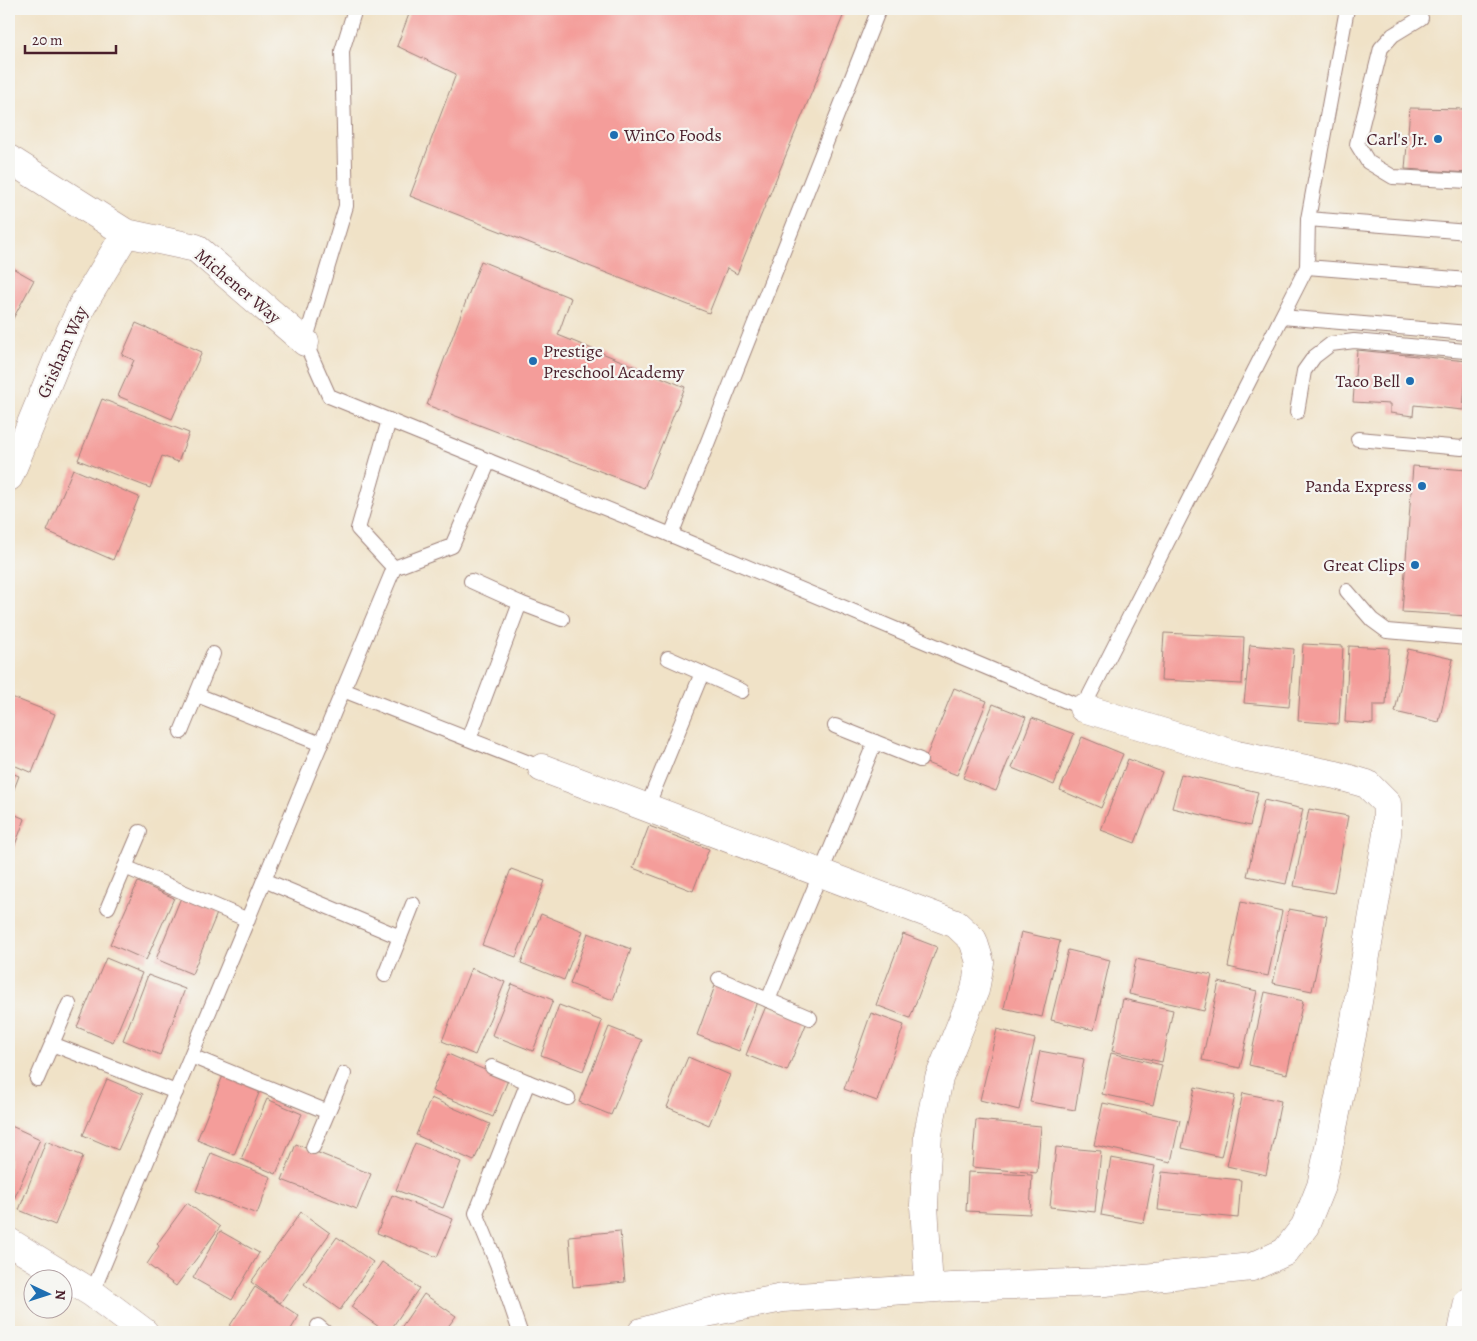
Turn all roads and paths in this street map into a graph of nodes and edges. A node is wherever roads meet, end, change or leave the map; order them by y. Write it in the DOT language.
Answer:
graph roads {
  1 [pos="355,9"];
  2 [pos="879,9"];
  3 [pos="1347,9"];
  4 [pos="1421,18"];
  5 [pos="9,159"];
  6 [pos="1468,181"];
  7 [pos="1308,219"];
  8 [pos="1468,232"];
  9 [pos="126,233"];
  10 [pos="1307,267"];
  11 [pos="1468,280"];
  12 [pos="1282,317"];
  13 [pos="1468,333"];
  14 [pos="305,342"];
  15 [pos="1468,352"];
  16 [pos="1297,412"];
  17 [pos="389,420"];
  18 [pos="1358,439"];
  19 [pos="16,441"];
  20 [pos="1468,445"];
  21 [pos="489,461"];
  22 [pos="9,476"];
  23 [pos="671,535"];
  24 [pos="394,568"];
  25 [pos="471,581"];
  26 [pos="1347,591"];
  27 [pos="520,603"];
  28 [pos="562,619"];
  29 [pos="1468,638"];
  30 [pos="213,654"];
  31 [pos="668,658"];
  32 [pos="702,673"];
  33 [pos="343,690"];
  34 [pos="742,691"];
  35 [pos="196,695"];
  36 [pos="1083,708"];
  37 [pos="835,726"];
  38 [pos="181,732"];
  39 [pos="469,739"];
  40 [pos="875,742"];
  41 [pos="321,744"];
  42 [pos="920,760"];
  43 [pos="542,768"];
  44 [pos="647,807"];
  45 [pos="140,832"];
  46 [pos="125,867"];
  47 [pos="822,873"];
  48 [pos="264,880"];
  49 [pos="414,904"];
  50 [pos="108,907"];
  51 [pos="248,920"];
  52 [pos="400,937"];
  53 [pos="385,975"];
  54 [pos="719,980"];
  55 [pos="768,1000"];
  56 [pos="69,1004"];
  57 [pos="810,1018"];
  58 [pos="52,1044"];
  59 [pos="191,1056"];
  60 [pos="492,1067"];
  61 [pos="344,1074"];
  62 [pos="37,1079"];
  63 [pos="528,1082"];
  64 [pos="176,1092"];
  65 [pos="568,1098"];
  66 [pos="328,1112"];
  67 [pos="313,1147"];
  68 [pos="9,1242"];
  69 [pos="929,1288"];
  70 [pos="92,1293"];
  71 [pos="1468,1302"];
  72 [pos="144,1332"];
  73 [pos="520,1332"];
  74 [pos="642,1332"];
  75 [pos="1462,1332"];
  1 -- 14 [label="lane"];
  2 -- 23 [label="lane"];
  3 -- 7 [label="lane"];
  4 -- 6 [label="lane"];
  5 -- 9 [label="street, Michener Way"];
  7 -- 8 [label="lane"];
  7 -- 10 [label="lane"];
  9 -- 14 [label="street, Michener Way"];
  9 -- 19 [label="street, Grisham Way"];
  10 -- 11 [label="lane"];
  10 -- 12 [label="lane"];
  12 -- 13 [label="lane"];
  12 -- 36 [label="lane"];
  14 -- 17 [label="lane"];
  15 -- 16 [label="lane"];
  17 -- 21 [label="lane"];
  17 -- 24 [label="lane"];
  18 -- 20 [label="lane"];
  19 -- 22 [label="street, Grisham Way"];
  21 -- 23 [label="lane"];
  21 -- 24 [label="lane"];
  23 -- 36 [label="lane"];
  24 -- 33 [label="lane"];
  25 -- 27 [label="lane"];
  26 -- 29 [label="lane"];
  27 -- 28 [label="lane"];
  27 -- 39 [label="lane"];
  30 -- 35 [label="lane"];
  31 -- 32 [label="lane"];
  32 -- 34 [label="lane"];
  32 -- 44 [label="lane"];
  33 -- 39 [label="lane"];
  33 -- 41 [label="lane"];
  35 -- 38 [label="lane"];
  35 -- 41 [label="lane"];
  36 -- 69 [label="street"];
  37 -- 40 [label="lane"];
  39 -- 43 [label="lane"];
  40 -- 42 [label="lane"];
  40 -- 47 [label="lane"];
  41 -- 48 [label="lane"];
  43 -- 44 [label="street"];
  44 -- 47 [label="street"];
  45 -- 46 [label="lane"];
  46 -- 50 [label="lane"];
  46 -- 51 [label="lane"];
  47 -- 55 [label="lane"];
  47 -- 69 [label="street"];
  48 -- 51 [label="lane"];
  48 -- 52 [label="lane"];
  49 -- 52 [label="lane"];
  51 -- 59 [label="lane"];
  52 -- 53 [label="lane"];
  54 -- 55 [label="lane"];
  55 -- 57 [label="lane"];
  56 -- 58 [label="lane"];
  58 -- 62 [label="lane"];
  58 -- 64 [label="lane"];
  59 -- 64 [label="lane"];
  59 -- 66 [label="lane"];
  60 -- 63 [label="lane"];
  61 -- 66 [label="lane"];
  63 -- 65 [label="lane"];
  63 -- 73 [label="lane"];
  64 -- 70 [label="lane"];
  66 -- 67 [label="lane"];
  68 -- 70 [label="street"];
  69 -- 74 [label="street"];
  70 -- 72 [label="street"];
  71 -- 75 [label="street"];
}
